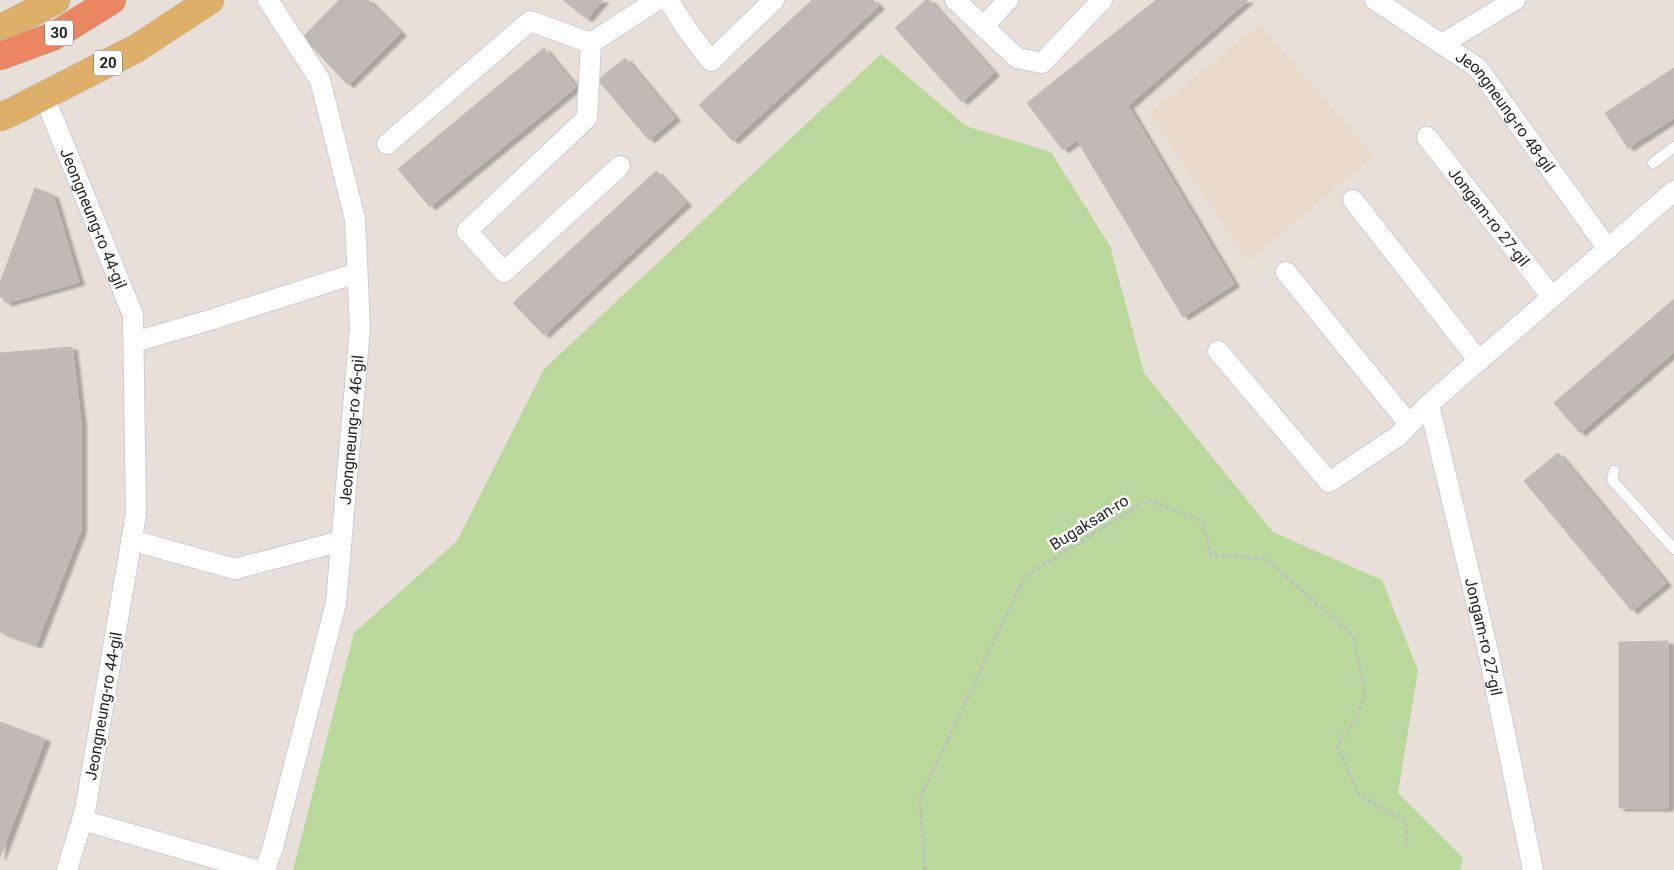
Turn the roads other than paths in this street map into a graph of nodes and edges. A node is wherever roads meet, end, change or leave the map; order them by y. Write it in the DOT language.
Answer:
graph roads {
  1 [pos="112,0"];
  2 [pos="210,0"];
  3 [pos="268,0"];
  4 [pos="658,0"];
  5 [pos="668,0"];
  6 [pos="774,0"];
  7 [pos="955,0"];
  8 [pos="1008,0"];
  9 [pos="1102,0"];
  10 [pos="1376,0"];
  11 [pos="1515,0"];
  12 [pos="50,2"];
  13 [pos="983,27"];
  14 [pos="0,29"];
  15 [pos="591,43"];
  16 [pos="1442,44"];
  17 [pos="0,56"];
  18 [pos="44,96"];
  19 [pos="0,117"];
  20 [pos="1427,138"];
  21 [pos="387,144"];
  22 [pos="1674,146"];
  23 [pos="1653,162"];
  24 [pos="620,166"];
  25 [pos="1674,191"];
  26 [pos="1353,200"];
  27 [pos="1608,249"];
  28 [pos="1286,272"];
  29 [pos="357,273"];
  30 [pos="1552,296"];
  31 [pos="134,342"];
  32 [pos="1218,351"];
  33 [pos="1478,360"];
  34 [pos="1429,404"];
  35 [pos="1409,424"];
  36 [pos="1614,471"];
  37 [pos="131,540"];
  38 [pos="341,541"];
  39 [pos="1674,549"];
  40 [pos="82,820"];
  41 [pos="67,870"];
  42 [pos="256,870"];
  43 [pos="265,870"];
  44 [pos="1533,870"];
  1 -- 17 [label="highway, 30, bridge"];
  2 -- 18 [label="main road, 20"];
  3 -- 29 [label="street, Jeongneung-ro 46-gil"];
  4 -- 15 [label="street"];
  5 -- 6 [label="street"];
  7 -- 13 [label="street"];
  8 -- 13 [label="street"];
  9 -- 13 [label="street"];
  10 -- 16 [label="street, Jeongneung-ro 48-gil"];
  11 -- 16 [label="street"];
  12 -- 14 [label="main road"];
  15 -- 21 [label="street"];
  15 -- 24 [label="street"];
  16 -- 27 [label="street, Jeongneung-ro 48-gil"];
  18 -- 19 [label="main road, 20"];
  18 -- 31 [label="street, Jeongneung-ro 44-gil"];
  20 -- 30 [label="street, Jongam-ro 27-gil"];
  22 -- 23 [label="lane"];
  25 -- 27 [label="street"];
  26 -- 33 [label="street"];
  27 -- 30 [label="street"];
  28 -- 35 [label="street"];
  29 -- 31 [label="street"];
  29 -- 38 [label="street, Jeongneung-ro 46-gil"];
  30 -- 33 [label="street"];
  31 -- 37 [label="street, Jeongneung-ro 44-gil"];
  32 -- 35 [label="street"];
  33 -- 34 [label="street"];
  34 -- 35 [label="street"];
  34 -- 44 [label="street, Jongam-ro 27-gil"];
  36 -- 39 [label="lane"];
  37 -- 38 [label="street"];
  37 -- 40 [label="street, Jeongneung-ro 44-gil"];
  38 -- 43 [label="street, Jeongneung-ro 46-gil"];
  40 -- 41 [label="street, Jeongneung-ro 44-gil"];
  40 -- 42 [label="street"];
}
